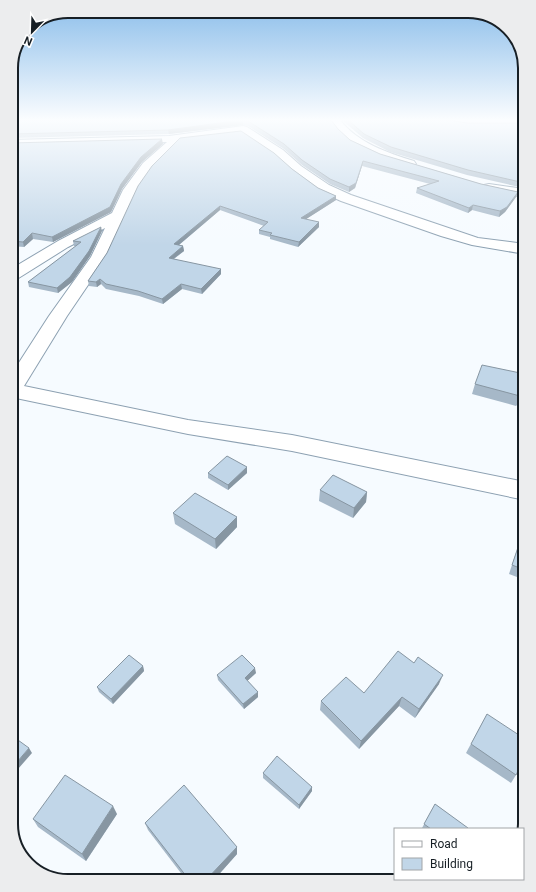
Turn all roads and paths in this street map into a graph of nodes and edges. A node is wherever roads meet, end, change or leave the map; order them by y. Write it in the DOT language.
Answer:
graph roads {
  1 [pos="153,162"];
  2 [pos="290,162"];
  3 [pos="404,162"];
  4 [pos="421,167"];
  5 [pos="475,183"];
  6 [pos="518,192"];
  7 [pos="119,215"];
  8 [pos="518,248"];
  9 [pos="18,272"];
  10 [pos="18,379"];
  11 [pos="18,391"];
  12 [pos="518,490"];
  1 -- 7 [label="street"];
  2 -- 8 [label="street"];
  3 -- 4 [label="street"];
  5 -- 6 [label="street"];
  7 -- 9 [label="street"];
  7 -- 10 [label="street"];
  11 -- 12 [label="street"];
}
